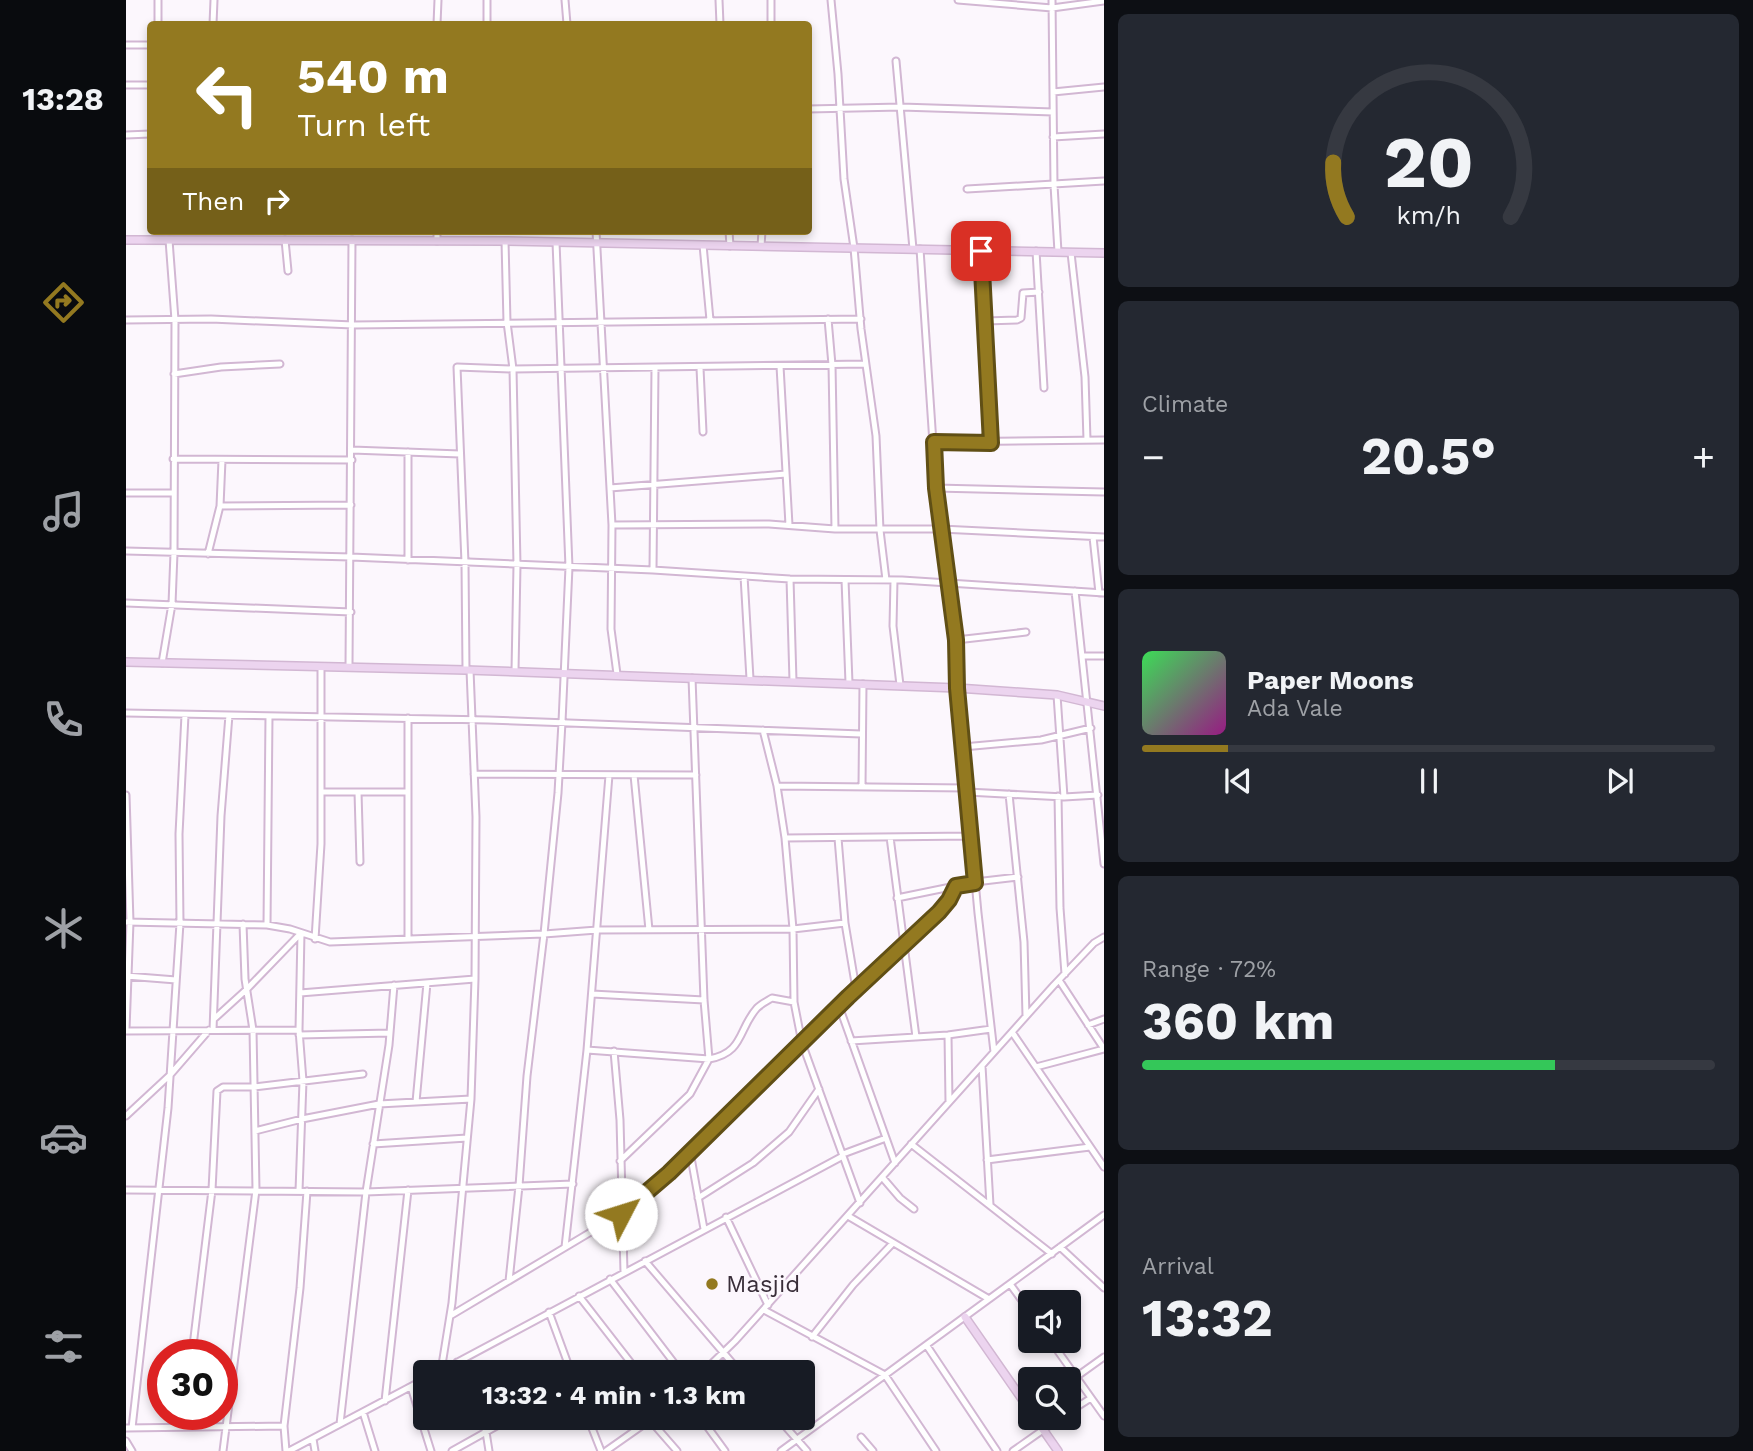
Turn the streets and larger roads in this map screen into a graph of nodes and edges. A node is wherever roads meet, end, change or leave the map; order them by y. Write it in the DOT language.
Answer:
graph roads {
  1 [pos="158,0"];
  2 [pos="214,0"];
  3 [pos="438,0"];
  4 [pos="487,0"];
  5 [pos="565,0"];
  6 [pos="719,0"];
  7 [pos="771,0"];
  8 [pos="831,0"];
  9 [pos="958,0"];
  10 [pos="1052,0"];
  11 [pos="1104,1"];
  12 [pos="1052,8"];
  13 [pos="158,21"];
  14 [pos="213,21"];
  15 [pos="437,21"];
  16 [pos="487,21"];
  17 [pos="567,21"];
  18 [pos="720,21"];
  19 [pos="771,21"];
  20 [pos="147,44"];
  21 [pos="126,45"];
  22 [pos="896,61"];
  23 [pos="126,85"];
  24 [pos="147,85"];
  25 [pos="1104,87"];
  26 [pos="1053,92"];
  27 [pos="839,107"];
  28 [pos="901,107"];
  29 [pos="812,109"];
  30 [pos="1053,112"];
  31 [pos="147,134"];
  32 [pos="1104,134"];
  33 [pos="126,135"];
  34 [pos="1053,137"];
  35 [pos="1104,181"];
  36 [pos="1054,186"];
  37 [pos="967,189"];
  38 [pos="260,235"];
  39 [pos="437,235"];
  40 [pos="498,235"];
  41 [pos="596,235"];
  42 [pos="729,235"];
  43 [pos="762,235"];
  44 [pos="126,240"];
  45 [pos="169,240"];
  46 [pos="260,240"];
  47 [pos="285,240"];
  48 [pos="352,240"];
  49 [pos="437,241"];
  50 [pos="501,241"];
  51 [pos="556,242"];
  52 [pos="597,243"];
  53 [pos="704,245"];
  54 [pos="730,246"];
  55 [pos="761,246"];
  56 [pos="855,248"];
  57 [pos="917,249"];
  58 [pos="981,251"];
  59 [pos="1036,251"];
  60 [pos="1058,252"];
  61 [pos="1071,253"];
  62 [pos="1104,253"];
  63 [pos="288,271"];
  64 [pos="1039,292"];
  65 [pos="828,319"];
  66 [pos="861,319"];
  67 [pos="126,320"];
  68 [pos="175,320"];
  69 [pos="710,320"];
  70 [pos="602,321"];
  71 [pos="985,321"];
  72 [pos="559,322"];
  73 [pos="507,323"];
  74 [pos="353,325"];
  75 [pos="865,364"];
  76 [pos="280,365"];
  77 [pos="832,365"];
  78 [pos="780,366"];
  79 [pos="561,368"];
  80 [pos="604,368"];
  81 [pos="655,368"];
  82 [pos="700,368"];
  83 [pos="513,369"];
  84 [pos="174,374"];
  85 [pos="1044,388"];
  86 [pos="703,432"];
  87 [pos="1087,440"];
  88 [pos="1104,440"];
  89 [pos="934,442"];
  90 [pos="991,443"];
  91 [pos="352,450"];
  92 [pos="408,452"];
  93 [pos="460,454"];
  94 [pos="173,459"];
  95 [pos="222,460"];
  96 [pos="352,460"];
  97 [pos="786,474"];
  98 [pos="655,485"];
  99 [pos="610,488"];
  100 [pos="936,488"];
  101 [pos="1104,492"];
  102 [pos="126,493"];
  103 [pos="173,493"];
  104 [pos="351,505"];
  105 [pos="220,506"];
  106 [pos="611,525"];
  107 [pos="655,525"];
  108 [pos="789,525"];
  109 [pos="835,529"];
  110 [pos="941,529"];
  111 [pos="880,530"];
  112 [pos="1093,537"];
  113 [pos="1104,537"];
  114 [pos="126,551"];
  115 [pos="174,554"];
  116 [pos="208,554"];
  117 [pos="351,557"];
  118 [pos="408,560"];
  119 [pos="465,563"];
  120 [pos="517,565"];
  121 [pos="569,567"];
  122 [pos="612,569"];
  123 [pos="653,570"];
  124 [pos="744,576"];
  125 [pos="790,579"];
  126 [pos="845,580"];
  127 [pos="886,580"];
  128 [pos="894,580"];
  129 [pos="948,584"];
  130 [pos="1075,592"];
  131 [pos="1101,593"];
  132 [pos="126,603"];
  133 [pos="172,604"];
  134 [pos="351,612"];
  135 [pos="1026,632"];
  136 [pos="956,640"];
  137 [pos="1083,656"];
  138 [pos="1104,656"];
  139 [pos="126,662"];
  140 [pos="162,663"];
  141 [pos="349,666"];
  142 [pos="321,667"];
  143 [pos="468,670"];
  144 [pos="514,671"];
  145 [pos="564,673"];
  146 [pos="617,674"];
  147 [pos="692,677"];
  148 [pos="750,679"];
  149 [pos="793,681"];
  150 [pos="849,683"];
  151 [pos="863,684"];
  152 [pos="900,685"];
  153 [pos="957,688"];
  154 [pos="1057,695"];
  155 [pos="1088,701"];
  156 [pos="1104,706"];
  157 [pos="126,713"];
  158 [pos="185,715"];
  159 [pos="229,715"];
  160 [pos="269,716"];
  161 [pos="321,717"];
  162 [pos="408,718"];
  163 [pos="472,719"];
  164 [pos="562,722"];
  165 [pos="693,726"];
  166 [pos="1091,728"];
  167 [pos="763,730"];
  168 [pos="861,734"];
  169 [pos="1059,736"];
  170 [pos="963,747"];
  171 [pos="474,774"];
  172 [pos="559,775"];
  173 [pos="609,775"];
  174 [pos="634,775"];
  175 [pos="696,775"];
  176 [pos="777,786"];
  177 [pos="862,787"];
  178 [pos="967,790"];
  179 [pos="322,792"];
  180 [pos="358,792"];
  181 [pos="407,792"];
  182 [pos="1009,794"];
  183 [pos="126,795"];
  184 [pos="1098,795"];
  185 [pos="1061,796"];
  186 [pos="971,836"];
  187 [pos="890,837"];
  188 [pos="785,838"];
  189 [pos="838,838"];
  190 [pos="360,862"];
  191 [pos="1104,864"];
  192 [pos="1018,877"];
  193 [pos="975,883"];
  194 [pos="956,886"];
  195 [pos="897,898"];
  196 [pos="128,922"];
  197 [pos="180,923"];
  198 [pos="845,923"];
  199 [pos="218,924"];
  200 [pos="243,925"];
  201 [pos="267,925"];
  202 [pos="793,929"];
  203 [pos="597,930"];
  204 [pos="649,930"];
  205 [pos="702,930"];
  206 [pos="302,933"];
  207 [pos="544,934"];
  208 [pos="474,935"];
  209 [pos="1104,937"];
  210 [pos="408,938"];
  211 [pos="316,939"];
  212 [pos="904,945"];
  213 [pos="1065,974"];
  214 [pos="127,976"];
  215 [pos="475,979"];
  216 [pos="176,980"];
  217 [pos="1059,980"];
  218 [pos="427,983"];
  219 [pos="394,985"];
  220 [pos="247,989"];
  221 [pos="856,989"];
  222 [pos="300,993"];
  223 [pos="592,994"];
  224 [pos="704,1000"];
  225 [pos="794,1002"];
  226 [pos="839,1006"];
  227 [pos="1026,1016"];
  228 [pos="214,1019"];
  229 [pos="1104,1019"];
  230 [pos="1088,1025"];
  231 [pos="991,1028"];
  232 [pos="126,1030"];
  233 [pos="211,1030"];
  234 [pos="253,1030"];
  235 [pos="172,1031"];
  236 [pos="299,1032"];
  237 [pos="1012,1032"];
  238 [pos="390,1033"];
  239 [pos="948,1035"];
  240 [pos="916,1037"];
  241 [pos="851,1041"];
  242 [pos="802,1043"];
  243 [pos="587,1050"];
  244 [pos="614,1051"];
  245 [pos="994,1052"];
  246 [pos="709,1059"];
  247 [pos="982,1066"];
  248 [pos="1036,1068"];
  249 [pos="363,1074"];
  250 [pos="170,1075"];
  251 [pos="303,1082"];
  252 [pos="254,1087"];
  253 [pos="819,1089"];
  254 [pos="471,1099"];
  255 [pos="416,1102"];
  256 [pos="949,1102"];
  257 [pos="379,1104"];
  258 [pos="126,1116"];
  259 [pos="302,1119"];
  260 [pos="255,1131"];
  261 [pos="467,1138"];
  262 [pos="886,1138"];
  263 [pos="373,1144"];
  264 [pos="911,1144"];
  265 [pos="1090,1147"];
  266 [pos="691,1152"];
  267 [pos="843,1155"];
  268 [pos="987,1160"];
  269 [pos="620,1161"];
  270 [pos="895,1163"];
  271 [pos="1104,1167"];
  272 [pos="882,1177"];
  273 [pos="573,1184"];
  274 [pos="519,1186"];
  275 [pos="463,1188"];
  276 [pos="126,1190"];
  277 [pos="160,1190"];
  278 [pos="212,1190"];
  279 [pos="256,1190"];
  280 [pos="408,1190"];
  281 [pos="299,1191"];
  282 [pos="307,1191"];
  283 [pos="366,1192"];
  284 [pos="698,1198"];
  285 [pos="860,1203"];
  286 [pos="990,1205"];
  287 [pos="914,1209"];
  288 [pos="621,1214"];
  289 [pos="848,1216"];
  290 [pos="1104,1216"];
  291 [pos="726,1217"];
  292 [pos="704,1229"];
  293 [pos="894,1243"];
  294 [pos="565,1247"];
  295 [pos="1060,1247"];
  296 [pos="1052,1254"];
  297 [pos="645,1261"];
  298 [pos="624,1272"];
  299 [pos="610,1279"];
  300 [pos="509,1281"];
  301 [pos="1010,1284"];
  302 [pos="1104,1288"];
  303 [pos="1018,1295"];
  304 [pos="579,1296"];
  305 [pos="989,1299"];
  306 [pos="766,1308"];
  307 [pos="549,1312"];
  308 [pos="450,1316"];
  309 [pos="965,1317"];
  310 [pos="812,1336"];
  311 [pos="194,1339"];
  312 [pos="238,1339"];
  313 [pos="927,1346"];
  314 [pos="724,1353"];
  315 [pos="1104,1357"];
  316 [pos="442,1360"];
  317 [pos="461,1360"];
  318 [pos="567,1360"];
  319 [pos="629,1360"];
  320 [pos="672,1360"];
  321 [pos="716,1360"];
  322 [pos="730,1360"];
  323 [pos="1081,1373"];
  324 [pos="885,1375"];
  325 [pos="1081,1384"];
  326 [pos="411,1387"];
  327 [pos="1018,1393"];
  328 [pos="1091,1398"];
  329 [pos="385,1401"];
  330 [pos="1104,1401"];
  331 [pos="1081,1404"];
  332 [pos="1097,1406"];
  333 [pos="363,1412"];
  334 [pos="1104,1416"];
  335 [pos="340,1424"];
  336 [pos="238,1426"];
  337 [pos="284,1426"];
  338 [pos="147,1427"];
  339 [pos="129,1428"];
  340 [pos="226,1430"];
  341 [pos="490,1430"];
  342 [pos="593,1430"];
  343 [pos="635,1430"];
  344 [pos="661,1430"];
  345 [pos="710,1430"];
  346 [pos="788,1430"];
  347 [pos="1042,1430"];
  348 [pos="1044,1430"];
  349 [pos="486,1432"];
  350 [pos="861,1437"];
  351 [pos="313,1438"];
  352 [pos="797,1440"];
  353 [pos="126,1441"];
  354 [pos="132,1451"];
  355 [pos="223,1451"];
  356 [pos="288,1451"];
  357 [pos="315,1451"];
  358 [pos="375,1451"];
  359 [pos="431,1451"];
  360 [pos="452,1451"];
  361 [pos="489,1451"];
  362 [pos="603,1451"];
  363 [pos="677,1451"];
  364 [pos="725,1451"];
  365 [pos="781,1451"];
  366 [pos="807,1451"];
  367 [pos="873,1451"];
  368 [pos="936,1451"];
  369 [pos="997,1451"];
  370 [pos="1013,1451"];
  371 [pos="1058,1451"];
  1 -- 13 [label="street"];
  2 -- 14 [label="street"];
  3 -- 15 [label="street"];
  4 -- 16 [label="street"];
  5 -- 17 [label="street"];
  6 -- 18 [label="street"];
  7 -- 19 [label="street"];
  8 -- 27 [label="street"];
  9 -- 12 [label="street"];
  10 -- 12 [label="street"];
  11 -- 12 [label="street"];
  12 -- 26 [label="street"];
  20 -- 21 [label="street"];
  22 -- 28 [label="street"];
  23 -- 24 [label="street"];
  25 -- 26 [label="street"];
  26 -- 30 [label="street"];
  27 -- 28 [label="street"];
  27 -- 29 [label="street"];
  27 -- 56 [label="street"];
  28 -- 30 [label="street"];
  28 -- 57 [label="street"];
  30 -- 34 [label="street"];
  31 -- 33 [label="street"];
  32 -- 34 [label="street"];
  34 -- 36 [label="street"];
  35 -- 36 [label="street"];
  36 -- 37 [label="street"];
  36 -- 60 [label="street"];
  38 -- 46 [label="street"];
  39 -- 49 [label="street"];
  40 -- 50 [label="street"];
  41 -- 52 [label="street"];
  42 -- 54 [label="street"];
  43 -- 55 [label="street"];
  44 -- 45 [label="street"];
  45 -- 46 [label="street"];
  45 -- 68 [label="street"];
  46 -- 47 [label="street"];
  47 -- 48 [label="street"];
  47 -- 63 [label="street"];
  48 -- 49 [label="street"];
  48 -- 74 [label="street"];
  49 -- 50 [label="street"];
  50 -- 51 [label="street"];
  50 -- 73 [label="street"];
  51 -- 52 [label="street"];
  51 -- 72 [label="street"];
  52 -- 53 [label="street"];
  52 -- 70 [label="street"];
  53 -- 54 [label="street"];
  53 -- 69 [label="street"];
  54 -- 55 [label="street"];
  55 -- 56 [label="street"];
  56 -- 57 [label="street"];
  56 -- 66 [label="street"];
  57 -- 58 [label="street"];
  57 -- 89 [label="street"];
  58 -- 59 [label="street"];
  58 -- 71 [label="street"];
  59 -- 60 [label="street"];
  59 -- 64 [label="street"];
  60 -- 61 [label="street"];
  61 -- 62 [label="street"];
  61 -- 87 [label="street"];
  64 -- 71 [label="street"];
  64 -- 85 [label="street"];
  65 -- 66 [label="street"];
  65 -- 69 [label="street"];
  65 -- 77 [label="street"];
  66 -- 75 [label="street"];
  67 -- 68 [label="street"];
  68 -- 74 [label="street"];
  68 -- 84 [label="street"];
  69 -- 70 [label="street"];
  70 -- 72 [label="street"];
  70 -- 80 [label="street"];
  71 -- 90 [label="street"];
  72 -- 73 [label="street"];
  72 -- 79 [label="street"];
  73 -- 74 [label="street"];
  73 -- 83 [label="street"];
  74 -- 91 [label="street"];
  75 -- 77 [label="street"];
  75 -- 111 [label="street"];
  76 -- 84 [label="street"];
  77 -- 78 [label="street"];
  77 -- 109 [label="street"];
  78 -- 82 [label="street"];
  78 -- 97 [label="street"];
  79 -- 80 [label="street"];
  79 -- 83 [label="street"];
  79 -- 121 [label="street"];
  80 -- 81 [label="street"];
  80 -- 99 [label="street"];
  81 -- 82 [label="street"];
  81 -- 98 [label="street"];
  82 -- 86 [label="street"];
  83 -- 93 [label="street"];
  83 -- 120 [label="street"];
  84 -- 94 [label="street"];
  87 -- 88 [label="street"];
  87 -- 90 [label="street"];
  89 -- 90 [label="street"];
  89 -- 100 [label="street"];
  91 -- 92 [label="street"];
  91 -- 96 [label="street"];
  92 -- 93 [label="street"];
  92 -- 118 [label="street"];
  93 -- 119 [label="street"];
  94 -- 95 [label="street"];
  94 -- 103 [label="street"];
  95 -- 96 [label="street"];
  95 -- 105 [label="street"];
  96 -- 104 [label="street"];
  97 -- 98 [label="street"];
  97 -- 108 [label="street"];
  98 -- 99 [label="street"];
  98 -- 107 [label="street"];
  99 -- 106 [label="street"];
  100 -- 101 [label="street"];
  100 -- 110 [label="street"];
  102 -- 103 [label="street"];
  103 -- 115 [label="street"];
  104 -- 105 [label="street"];
  104 -- 117 [label="street"];
  105 -- 116 [label="street"];
  106 -- 107 [label="street"];
  106 -- 122 [label="street"];
  107 -- 108 [label="street"];
  107 -- 123 [label="street"];
  108 -- 109 [label="street"];
  109 -- 111 [label="street"];
  110 -- 111 [label="street"];
  110 -- 112 [label="street"];
  110 -- 129 [label="street"];
  111 -- 127 [label="street"];
  112 -- 113 [label="street"];
  112 -- 131 [label="street"];
  114 -- 115 [label="street"];
  115 -- 116 [label="street"];
  115 -- 133 [label="street"];
  116 -- 117 [label="street"];
  117 -- 118 [label="street"];
  117 -- 134 [label="street"];
  118 -- 119 [label="street"];
  119 -- 120 [label="street"];
  119 -- 143 [label="street"];
  120 -- 121 [label="street"];
  120 -- 144 [label="street"];
  121 -- 122 [label="street"];
  121 -- 145 [label="street"];
  122 -- 123 [label="street"];
  122 -- 146 [label="street"];
  123 -- 124 [label="street"];
  124 -- 125 [label="street"];
  124 -- 148 [label="street"];
  125 -- 126 [label="street"];
  125 -- 149 [label="street"];
  126 -- 127 [label="street"];
  126 -- 150 [label="street"];
  127 -- 128 [label="street"];
  128 -- 129 [label="street"];
  128 -- 152 [label="street"];
  129 -- 130 [label="street"];
  129 -- 136 [label="street"];
  130 -- 131 [label="street"];
  130 -- 137 [label="street"];
  132 -- 133 [label="street"];
  133 -- 134 [label="street"];
  133 -- 140 [label="street"];
  134 -- 141 [label="street"];
  135 -- 136 [label="street"];
  136 -- 153 [label="street"];
  137 -- 138 [label="street"];
  137 -- 155 [label="street"];
  139 -- 140 [label="street"];
  140 -- 142 [label="street"];
  141 -- 142 [label="street"];
  141 -- 143 [label="street"];
  142 -- 161 [label="street"];
  143 -- 144 [label="street"];
  143 -- 163 [label="street"];
  144 -- 145 [label="street"];
  145 -- 146 [label="street"];
  145 -- 164 [label="street"];
  146 -- 147 [label="street"];
  147 -- 148 [label="street"];
  147 -- 165 [label="street"];
  148 -- 149 [label="street"];
  149 -- 150 [label="street"];
  150 -- 151 [label="street"];
  151 -- 152 [label="street"];
  151 -- 168 [label="street"];
  152 -- 153 [label="street"];
  153 -- 154 [label="street"];
  153 -- 170 [label="street"];
  154 -- 155 [label="street"];
  154 -- 169 [label="street"];
  155 -- 156 [label="street"];
  155 -- 166 [label="street"];
  157 -- 158 [label="street"];
  158 -- 159 [label="street"];
  158 -- 197 [label="street"];
  159 -- 160 [label="street"];
  159 -- 199 [label="street"];
  160 -- 161 [label="street"];
  160 -- 201 [label="street"];
  161 -- 162 [label="street"];
  161 -- 179 [label="street"];
  162 -- 163 [label="street"];
  162 -- 181 [label="street"];
  163 -- 164 [label="street"];
  163 -- 171 [label="street"];
  164 -- 165 [label="street"];
  164 -- 172 [label="street"];
  165 -- 167 [label="street"];
  165 -- 175 [label="street"];
  166 -- 169 [label="street"];
  166 -- 184 [label="street"];
  167 -- 168 [label="street"];
  167 -- 176 [label="street"];
  168 -- 177 [label="street"];
  169 -- 170 [label="street"];
  169 -- 185 [label="street"];
  170 -- 178 [label="street"];
  171 -- 172 [label="street"];
  171 -- 208 [label="street"];
  172 -- 173 [label="street"];
  172 -- 207 [label="street"];
  173 -- 174 [label="street"];
  173 -- 203 [label="street"];
  174 -- 175 [label="street"];
  174 -- 204 [label="street"];
  175 -- 205 [label="street"];
  176 -- 177 [label="street"];
  176 -- 188 [label="street"];
  177 -- 178 [label="street"];
  178 -- 182 [label="street"];
  178 -- 186 [label="street"];
  179 -- 180 [label="street"];
  179 -- 211 [label="street"];
  180 -- 181 [label="street"];
  180 -- 190 [label="street"];
  181 -- 210 [label="street"];
  182 -- 185 [label="street"];
  182 -- 192 [label="street"];
  183 -- 196 [label="street"];
  184 -- 185 [label="street"];
  184 -- 191 [label="street"];
  185 -- 213 [label="street"];
  186 -- 187 [label="street"];
  186 -- 193 [label="street"];
  187 -- 189 [label="street"];
  187 -- 195 [label="street"];
  188 -- 189 [label="street"];
  188 -- 202 [label="street"];
  189 -- 198 [label="street"];
  192 -- 193 [label="street"];
  192 -- 227 [label="street"];
  193 -- 194 [label="street"];
  193 -- 231 [label="street"];
  194 -- 195 [label="street"];
  194 -- 212 [label="street"];
  195 -- 212 [label="street"];
  196 -- 197 [label="street"];
  196 -- 214 [label="street"];
  197 -- 199 [label="street"];
  197 -- 216 [label="street"];
  198 -- 202 [label="street"];
  198 -- 221 [label="street"];
  199 -- 200 [label="street"];
  199 -- 228 [label="street"];
  200 -- 201 [label="street"];
  200 -- 220 [label="street"];
  201 -- 206 [label="street"];
  202 -- 205 [label="street"];
  202 -- 225 [label="street"];
  203 -- 204 [label="street"];
  203 -- 207 [label="street"];
  203 -- 223 [label="street"];
  204 -- 205 [label="street"];
  205 -- 224 [label="street"];
  206 -- 211 [label="street"];
  206 -- 220 [label="street"];
  206 -- 222 [label="street"];
  207 -- 208 [label="street"];
  207 -- 274 [label="street"];
  208 -- 210 [label="street"];
  208 -- 215 [label="street"];
  209 -- 213 [label="street"];
  210 -- 211 [label="street"];
  212 -- 221 [label="street"];
  212 -- 240 [label="street"];
  213 -- 217 [label="street"];
  214 -- 216 [label="street"];
  214 -- 232 [label="street"];
  215 -- 218 [label="street"];
  215 -- 254 [label="street"];
  216 -- 235 [label="street"];
  217 -- 227 [label="street"];
  217 -- 230 [label="street"];
  218 -- 219 [label="street"];
  218 -- 255 [label="street"];
  219 -- 222 [label="street"];
  219 -- 238 [label="street"];
  220 -- 228 [label="street"];
  220 -- 234 [label="street"];
  221 -- 226 [label="street"];
  222 -- 236 [label="street"];
  223 -- 224 [label="street"];
  223 -- 243 [label="street"];
  224 -- 246 [label="street"];
  225 -- 242 [label="street"];
  225 -- 246 [label="street"];
  226 -- 241 [label="street"];
  226 -- 242 [label="street"];
  227 -- 237 [label="street"];
  228 -- 233 [label="street"];
  229 -- 230 [label="street"];
  230 -- 248 [label="street"];
  231 -- 239 [label="street"];
  231 -- 245 [label="street"];
  232 -- 235 [label="street"];
  233 -- 234 [label="street"];
  233 -- 235 [label="street"];
  233 -- 250 [label="street"];
  234 -- 236 [label="street"];
  234 -- 252 [label="street"];
  235 -- 250 [label="street"];
  236 -- 238 [label="street"];
  236 -- 251 [label="street"];
  237 -- 245 [label="street"];
  237 -- 248 [label="street"];
  238 -- 257 [label="street"];
  239 -- 240 [label="street"];
  239 -- 256 [label="street"];
  240 -- 241 [label="street"];
  241 -- 262 [label="street"];
  242 -- 253 [label="street"];
  242 -- 266 [label="street"];
  243 -- 244 [label="street"];
  243 -- 273 [label="street"];
  244 -- 246 [label="street"];
  244 -- 269 [label="street"];
  245 -- 247 [label="street"];
  246 -- 269 [label="street"];
  247 -- 256 [label="street"];
  247 -- 268 [label="street"];
  248 -- 265 [label="street"];
  249 -- 251 [label="street"];
  250 -- 258 [label="street"];
  250 -- 277 [label="street"];
  251 -- 252 [label="street"];
  251 -- 259 [label="street"];
  252 -- 260 [label="street"];
  252 -- 278 [label="street"];
  253 -- 267 [label="street"];
  253 -- 284 [label="street"];
  254 -- 255 [label="street"];
  254 -- 261 [label="street"];
  255 -- 257 [label="street"];
  256 -- 264 [label="street"];
  257 -- 259 [label="street"];
  257 -- 263 [label="street"];
  259 -- 260 [label="street"];
  259 -- 281 [label="street"];
  260 -- 279 [label="street"];
  261 -- 263 [label="street"];
  261 -- 275 [label="street"];
  262 -- 267 [label="street"];
  262 -- 270 [label="street"];
  263 -- 283 [label="street"];
  264 -- 270 [label="street"];
  264 -- 286 [label="street"];
  265 -- 268 [label="street"];
  265 -- 271 [label="street"];
  266 -- 284 [label="street"];
  266 -- 288 [label="street"];
  267 -- 285 [label="street"];
  267 -- 291 [label="street"];
  268 -- 286 [label="street"];
  269 -- 288 [label="street"];
  270 -- 272 [label="street"];
  272 -- 285 [label="street"];
  272 -- 287 [label="street"];
  273 -- 274 [label="street"];
  273 -- 294 [label="street"];
  274 -- 275 [label="street"];
  274 -- 300 [label="street"];
  275 -- 280 [label="street"];
  275 -- 308 [label="street"];
  276 -- 277 [label="street"];
  277 -- 278 [label="street"];
  277 -- 339 [label="street"];
  278 -- 279 [label="street"];
  278 -- 311 [label="street"];
  279 -- 281 [label="street"];
  279 -- 312 [label="street"];
  280 -- 283 [label="street"];
  280 -- 329 [label="street"];
  281 -- 282 [label="street"];
  282 -- 283 [label="street"];
  282 -- 337 [label="street"];
  283 -- 335 [label="street"];
  284 -- 292 [label="street"];
  285 -- 289 [label="street"];
  286 -- 296 [label="street"];
  288 -- 294 [label="street"];
  288 -- 298 [label="street"];
  289 -- 293 [label="street"];
  289 -- 306 [label="street"];
  290 -- 295 [label="street"];
  291 -- 292 [label="street"];
  291 -- 306 [label="street"];
  292 -- 297 [label="street"];
  293 -- 305 [label="street"];
  293 -- 310 [label="street"];
  294 -- 300 [label="street"];
  295 -- 296 [label="street"];
  295 -- 302 [label="street"];
  296 -- 301 [label="street"];
  297 -- 298 [label="street"];
  297 -- 314 [label="street"];
  298 -- 299 [label="street"];
  299 -- 304 [label="street"];
  299 -- 320 [label="street"];
  300 -- 308 [label="street"];
  301 -- 303 [label="street"];
  301 -- 305 [label="street"];
  304 -- 307 [label="street"];
  304 -- 319 [label="street"];
  305 -- 309 [label="street"];
  306 -- 310 [label="street"];
  306 -- 314 [label="street"];
  307 -- 317 [label="street"];
  307 -- 318 [label="street"];
  308 -- 316 [label="street"];
  309 -- 313 [label="street"];
  309 -- 327 [label="street"];
  310 -- 324 [label="street"];
  313 -- 324 [label="street"];
  313 -- 369 [label="street"];
  314 -- 321 [label="street"];
  314 -- 322 [label="street"];
  315 -- 323 [label="street"];
  324 -- 352 [label="street"];
  324 -- 368 [label="street"];
  325 -- 328 [label="street"];
  326 -- 329 [label="street"];
  326 -- 359 [label="street"];
  328 -- 331 [label="street"];
  328 -- 332 [label="street"];
  329 -- 333 [label="street"];
  330 -- 332 [label="street"];
  332 -- 334 [label="street"];
  333 -- 335 [label="street"];
  333 -- 358 [label="street"];
  335 -- 351 [label="street"];
  336 -- 337 [label="street"];
  337 -- 356 [label="street"];
  338 -- 339 [label="street"];
  340 -- 355 [label="street"];
  341 -- 349 [label="street"];
  342 -- 362 [label="street"];
  343 -- 362 [label="street"];
  344 -- 363 [label="street"];
  345 -- 364 [label="street"];
  346 -- 352 [label="street"];
  347 -- 370 [label="street"];
  348 -- 371 [label="street"];
  349 -- 360 [label="street"];
  349 -- 361 [label="street"];
  350 -- 367 [label="street"];
  351 -- 356 [label="street"];
  351 -- 357 [label="street"];
  352 -- 365 [label="street"];
  352 -- 366 [label="street"];
  353 -- 354 [label="street"];
}
